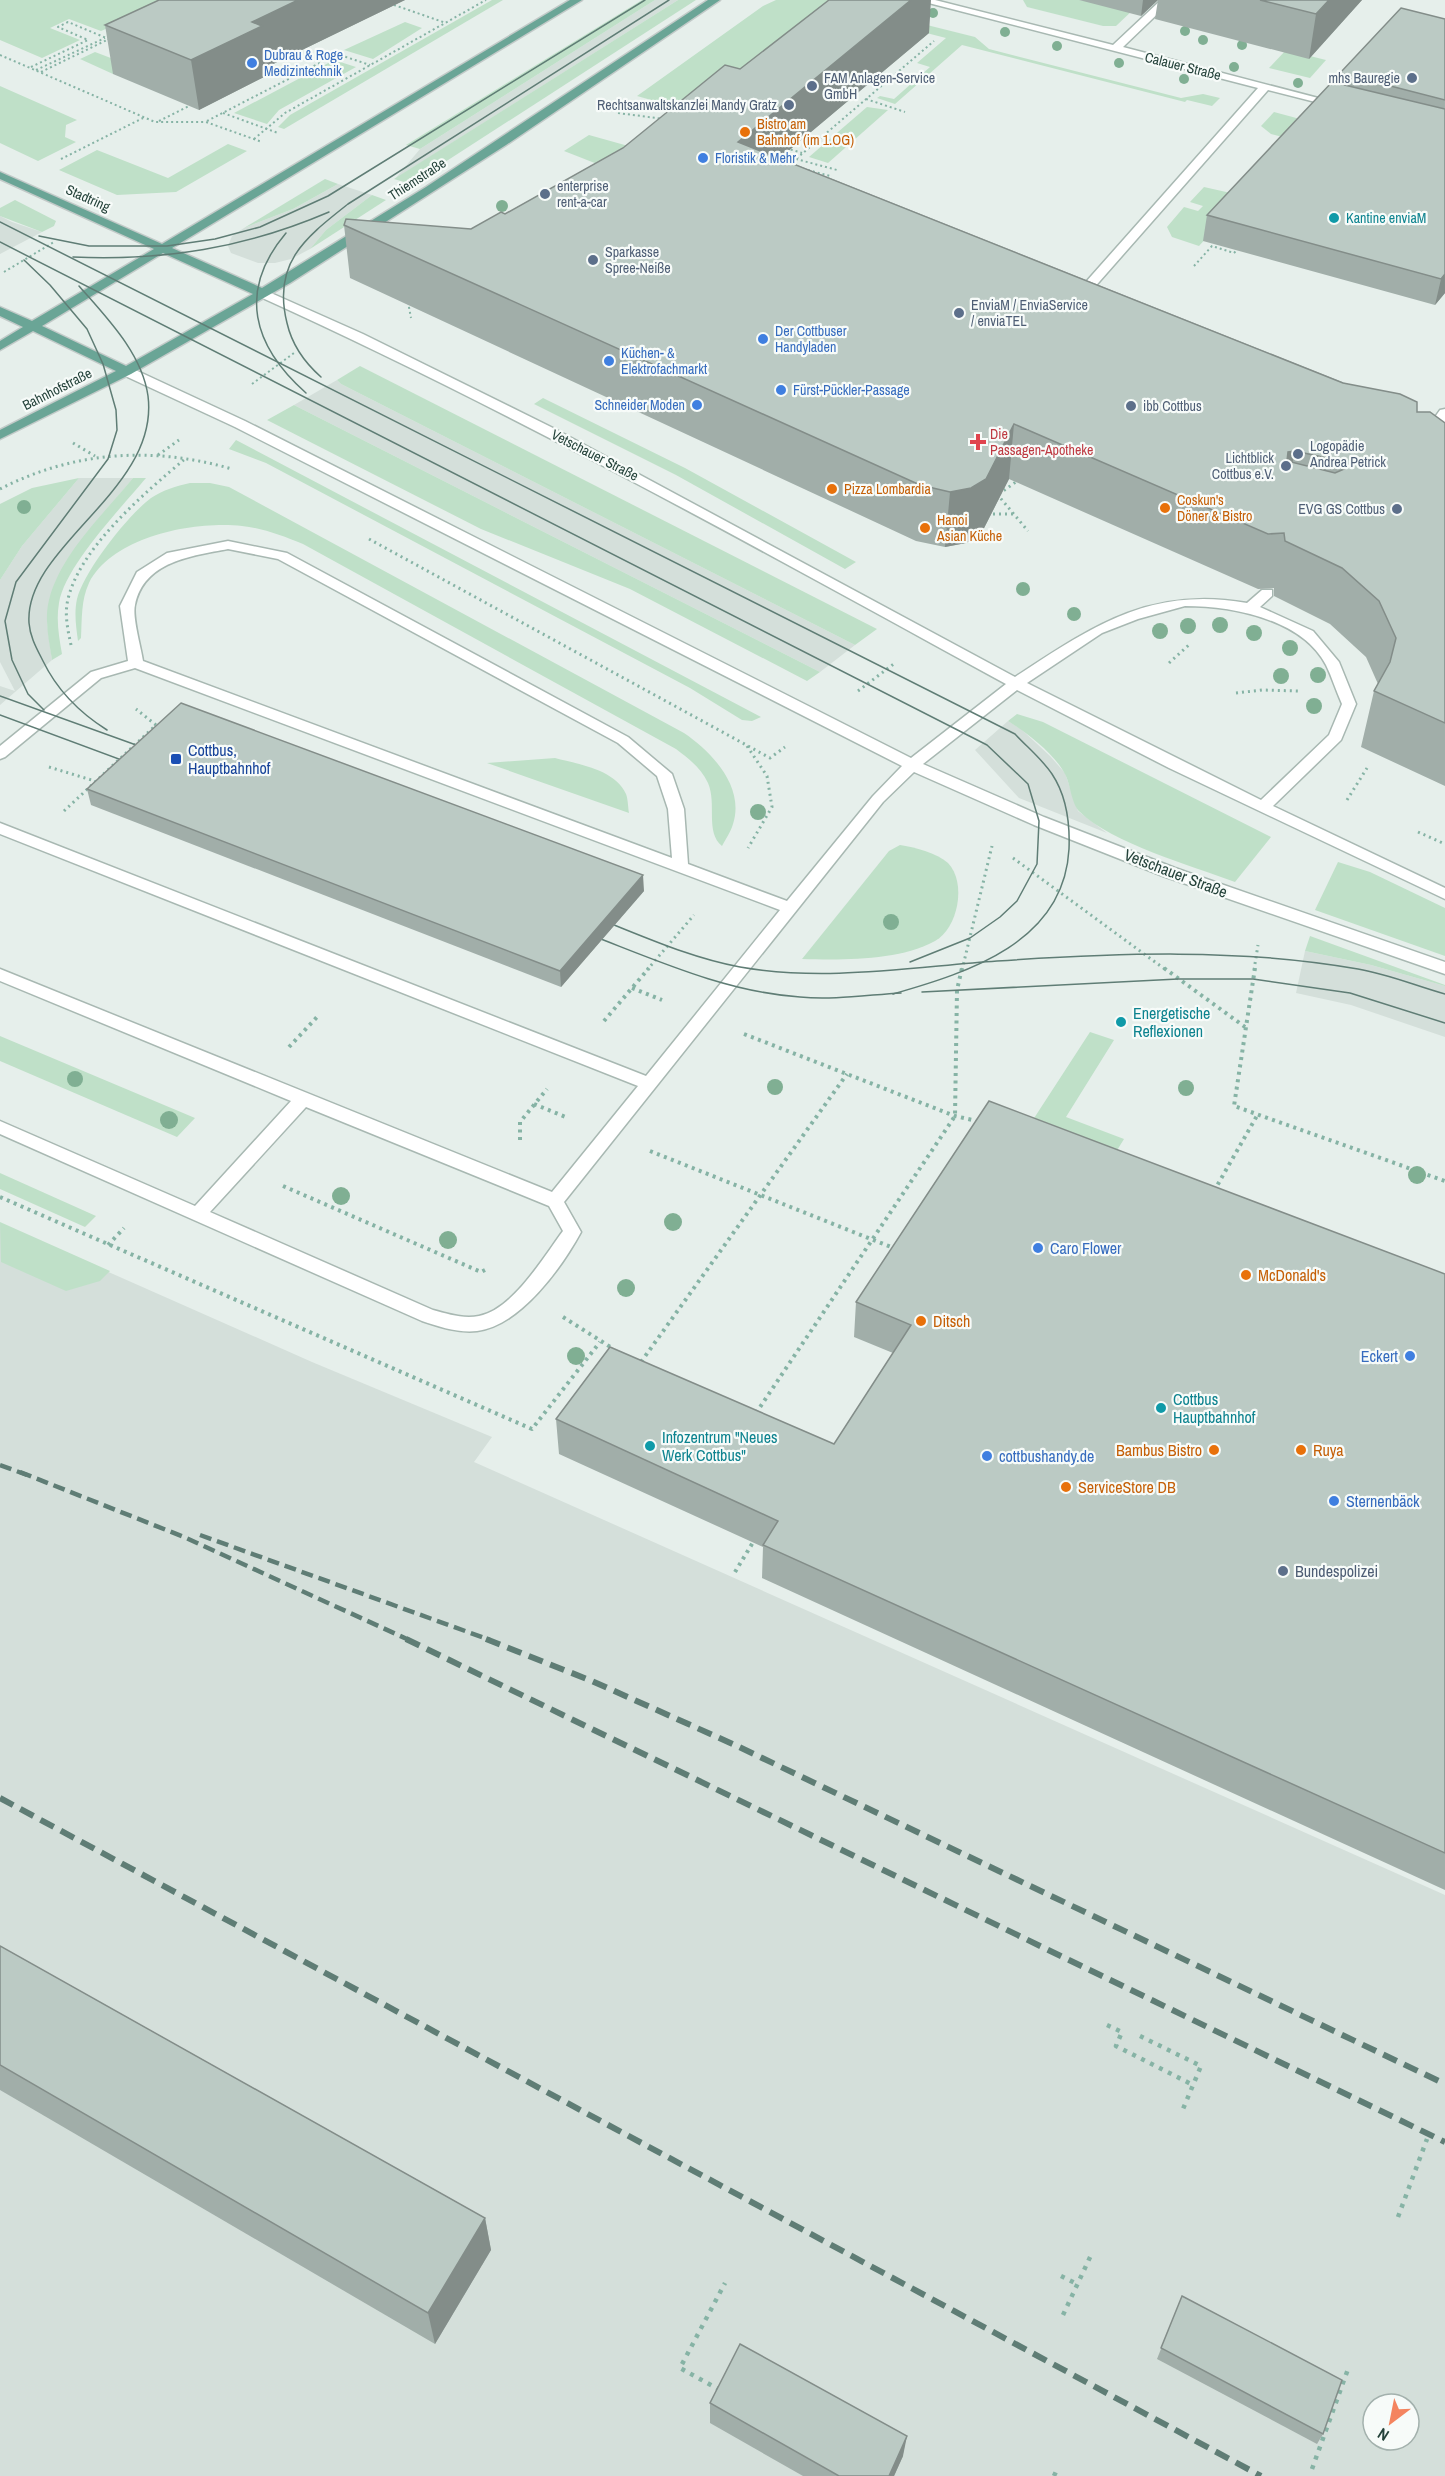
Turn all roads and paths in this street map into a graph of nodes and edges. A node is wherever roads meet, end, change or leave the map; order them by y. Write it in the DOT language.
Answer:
graph roads {
  1 [pos="486,0"];
  2 [pos="577,0"];
  3 [pos="715,0"];
  4 [pos="922,0"];
  5 [pos="1167,0"];
  6 [pos="394,4"];
  7 [pos="446,23"];
  8 [pos="940,36"];
  9 [pos="108,38"];
  10 [pos="117,42"];
  11 [pos="1115,49"];
  12 [pos="0,55"];
  13 [pos="371,65"];
  14 [pos="30,68"];
  15 [pos="35,70"];
  16 [pos="40,72"];
  17 [pos="1265,87"];
  18 [pos="866,99"];
  19 [pos="189,106"];
  20 [pos="1348,107"];
  21 [pos="905,112"];
  22 [pos="222,113"];
  23 [pos="623,114"];
  24 [pos="143,118"];
  25 [pos="668,120"];
  26 [pos="155,122"];
  27 [pos="206,122"];
  28 [pos="269,129"];
  29 [pos="784,148"];
  30 [pos="802,153"];
  31 [pos="796,159"];
  32 [pos="52,164"];
  33 [pos="798,167"];
  34 [pos="807,170"];
  35 [pos="837,171"];
  36 [pos="0,175"];
  37 [pos="830,176"];
  38 [pos="163,248"];
  39 [pos="1237,250"];
  40 [pos="1194,267"];
  41 [pos="262,293"];
  42 [pos="1081,295"];
  43 [pos="412,296"];
  44 [pos="0,311"];
  45 [pos="331,325"];
  46 [pos="412,325"];
  47 [pos="33,326"];
  48 [pos="0,346"];
  49 [pos="126,371"];
  50 [pos="215,412"];
  51 [pos="1445,413"];
  52 [pos="0,435"];
  53 [pos="1419,451"];
  54 [pos="158,455"];
  55 [pos="186,458"];
  56 [pos="240,472"];
  57 [pos="1022,477"];
  58 [pos="0,489"];
  59 [pos="982,514"];
  60 [pos="1014,514"];
  61 [pos="1028,531"];
  62 [pos="363,535"];
  63 [pos="1267,593"];
  64 [pos="1250,608"];
  65 [pos="931,636"];
  66 [pos="70,645"];
  67 [pos="136,663"];
  68 [pos="1016,683"];
  69 [pos="1305,692"];
  70 [pos="1236,693"];
  71 [pos="822,718"];
  72 [pos="156,725"];
  73 [pos="745,743"];
  74 [pos="0,754"];
  75 [pos="1370,764"];
  76 [pos="912,765"];
  77 [pos="95,781"];
  78 [pos="1347,800"];
  79 [pos="1263,807"];
  80 [pos="0,828"];
  81 [pos="1001,849"];
  82 [pos="1009,855"];
  83 [pos="680,866"];
  84 [pos="722,882"];
  85 [pos="1445,894"];
  86 [pos="789,908"];
  87 [pos="1259,937"];
  88 [pos="1445,968"];
  89 [pos="0,975"];
  90 [pos="703,1017"];
  91 [pos="1245,1027"];
  92 [pos="576,1055"];
  93 [pos="847,1074"];
  94 [pos="649,1084"];
  95 [pos="302,1100"];
  96 [pos="1258,1114"];
  97 [pos="955,1116"];
  98 [pos="987,1124"];
  99 [pos="0,1126"];
  100 [pos="654,1153"];
  101 [pos="241,1167"];
  102 [pos="1445,1181"];
  103 [pos="521,1187"];
  104 [pos="760,1195"];
  105 [pos="0,1197"];
  106 [pos="1210,1198"];
  107 [pos="555,1202"];
  108 [pos="199,1213"];
  109 [pos="873,1240"];
  110 [pos="900,1250"];
  111 [pos="489,1268"];
  112 [pos="600,1342"];
  113 [pos="651,1366"];
  114 [pos="745,1408"];
  115 [pos="756,1413"];
  116 [pos="766,1418"];
  117 [pos="760,1530"];
  118 [pos="735,1572"];
  119 [pos="1107,2025"];
  120 [pos="1140,2036"];
  121 [pos="1193,2085"];
  122 [pos="1183,2109"];
  123 [pos="1427,2139"];
  124 [pos="1398,2217"];
  125 [pos="1092,2253"];
  126 [pos="1061,2276"];
  127 [pos="725,2283"];
  128 [pos="1077,2284"];
  129 [pos="1063,2315"];
  130 [pos="1348,2369"];
  131 [pos="724,2393"];
  132 [pos="1058,2467"];
  133 [pos="1312,2469"];
  134 [pos="1054,2476"];
  1 -- 7 [label="path"];
  2 -- 38 [label="main road"];
  3 -- 41 [label="main road, Thiemstraße"];
  4 -- 11 [label="street, Calauer Straße"];
  5 -- 11 [label="street"];
  6 -- 7 [label="path"];
  7 -- 13 [label="path"];
  8 -- 18 [label="path"];
  9 -- 10 [label="path"];
  9 -- 14 [label="path"];
  9 -- 15 [label="path"];
  9 -- 16 [label="path"];
  11 -- 17 [label="street, Calauer Straße"];
  12 -- 14 [label="path"];
  13 -- 22 [label="path"];
  13 -- 28 [label="path"];
  14 -- 15 [label="path"];
  15 -- 16 [label="path"];
  16 -- 24 [label="path"];
  17 -- 20 [label="street, Calauer Straße"];
  17 -- 42 [label="street"];
  18 -- 21 [label="path"];
  18 -- 30 [label="path"];
  19 -- 26 [label="path"];
  22 -- 27 [label="path"];
  22 -- 28 [label="path"];
  23 -- 25 [label="path"];
  24 -- 26 [label="path"];
  24 -- 32 [label="path"];
  26 -- 27 [label="path"];
  27 -- 28 [label="path"];
  29 -- 30 [label="path"];
  30 -- 31 [label="path"];
  31 -- 33 [label="path"];
  31 -- 35 [label="path"];
  34 -- 37 [label="path"];
  36 -- 38 [label="main road, Stadtring"];
  38 -- 41 [label="main road, Vetschauer Straße"];
  38 -- 47 [label="main road"];
  39 -- 40 [label="path"];
  41 -- 45 [label="street, Vetschauer Straße"];
  41 -- 49 [label="main road, Thiemstraße"];
  43 -- 46 [label="path"];
  44 -- 47 [label="main road"];
  45 -- 50 [label="path"];
  45 -- 65 [label="street, Vetschauer Straße"];
  47 -- 48 [label="main road"];
  47 -- 49 [label="main road"];
  49 -- 50 [label="street, Vetschauer Straße"];
  49 -- 52 [label="main road, Bahnhofstraße"];
  50 -- 54 [label="path"];
  50 -- 71 [label="street, Vetschauer Straße"];
  51 -- 53 [label="street"];
  54 -- 55 [label="path"];
  54 -- 58 [label="path"];
  55 -- 56 [label="path"];
  55 -- 66 [label="path"];
  57 -- 60 [label="path"];
  59 -- 60 [label="path"];
  60 -- 61 [label="path"];
  62 -- 73 [label="path"];
  63 -- 64 [label="street"];
  64 -- 68 [label="street"];
  64 -- 79 [label="street"];
  65 -- 68 [label="street, Vetschauer Straße"];
  65 -- 71 [label="path"];
  67 -- 74 [label="street"];
  67 -- 83 [label="street"];
  67 -- 83 [label="street"];
  68 -- 76 [label="street"];
  68 -- 79 [label="street, Vetschauer Straße"];
  69 -- 70 [label="path"];
  71 -- 73 [label="path"];
  71 -- 76 [label="street, Vetschauer Straße"];
  72 -- 77 [label="path"];
  73 -- 84 [label="path"];
  75 -- 78 [label="path"];
  76 -- 86 [label="street"];
  76 -- 88 [label="street, Vetschauer Straße"];
  79 -- 85 [label="street, Vetschauer Straße"];
  80 -- 92 [label="street"];
  81 -- 97 [label="path"];
  82 -- 91 [label="path"];
  83 -- 84 [label="street"];
  84 -- 86 [label="street"];
  84 -- 92 [label="path"];
  86 -- 90 [label="street"];
  87 -- 91 [label="path"];
  89 -- 95 [label="street"];
  90 -- 93 [label="path"];
  90 -- 94 [label="street"];
  91 -- 96 [label="path"];
  92 -- 94 [label="street"];
  92 -- 103 [label="path"];
  93 -- 97 [label="path"];
  93 -- 104 [label="path"];
  94 -- 107 [label="street"];
  95 -- 101 [label="street"];
  95 -- 103 [label="street"];
  96 -- 102 [label="path"];
  96 -- 106 [label="path"];
  97 -- 98 [label="path"];
  97 -- 109 [label="path"];
  99 -- 108 [label="street"];
  100 -- 104 [label="path"];
  101 -- 108 [label="street"];
  101 -- 111 [label="path"];
  103 -- 107 [label="street"];
  104 -- 109 [label="path"];
  104 -- 113 [label="path"];
  105 -- 112 [label="path"];
  107 -- 108 [label="street"];
  109 -- 110 [label="path"];
  109 -- 115 [label="path"];
  114 -- 115 [label="path"];
  115 -- 116 [label="path"];
  117 -- 118 [label="path"];
  119 -- 121 [label="path"];
  120 -- 121 [label="path"];
  121 -- 122 [label="path"];
  123 -- 124 [label="path"];
  125 -- 128 [label="path"];
  126 -- 128 [label="path"];
  127 -- 131 [label="path"];
  128 -- 129 [label="path"];
  130 -- 133 [label="path"];
  132 -- 134 [label="path"];
}
